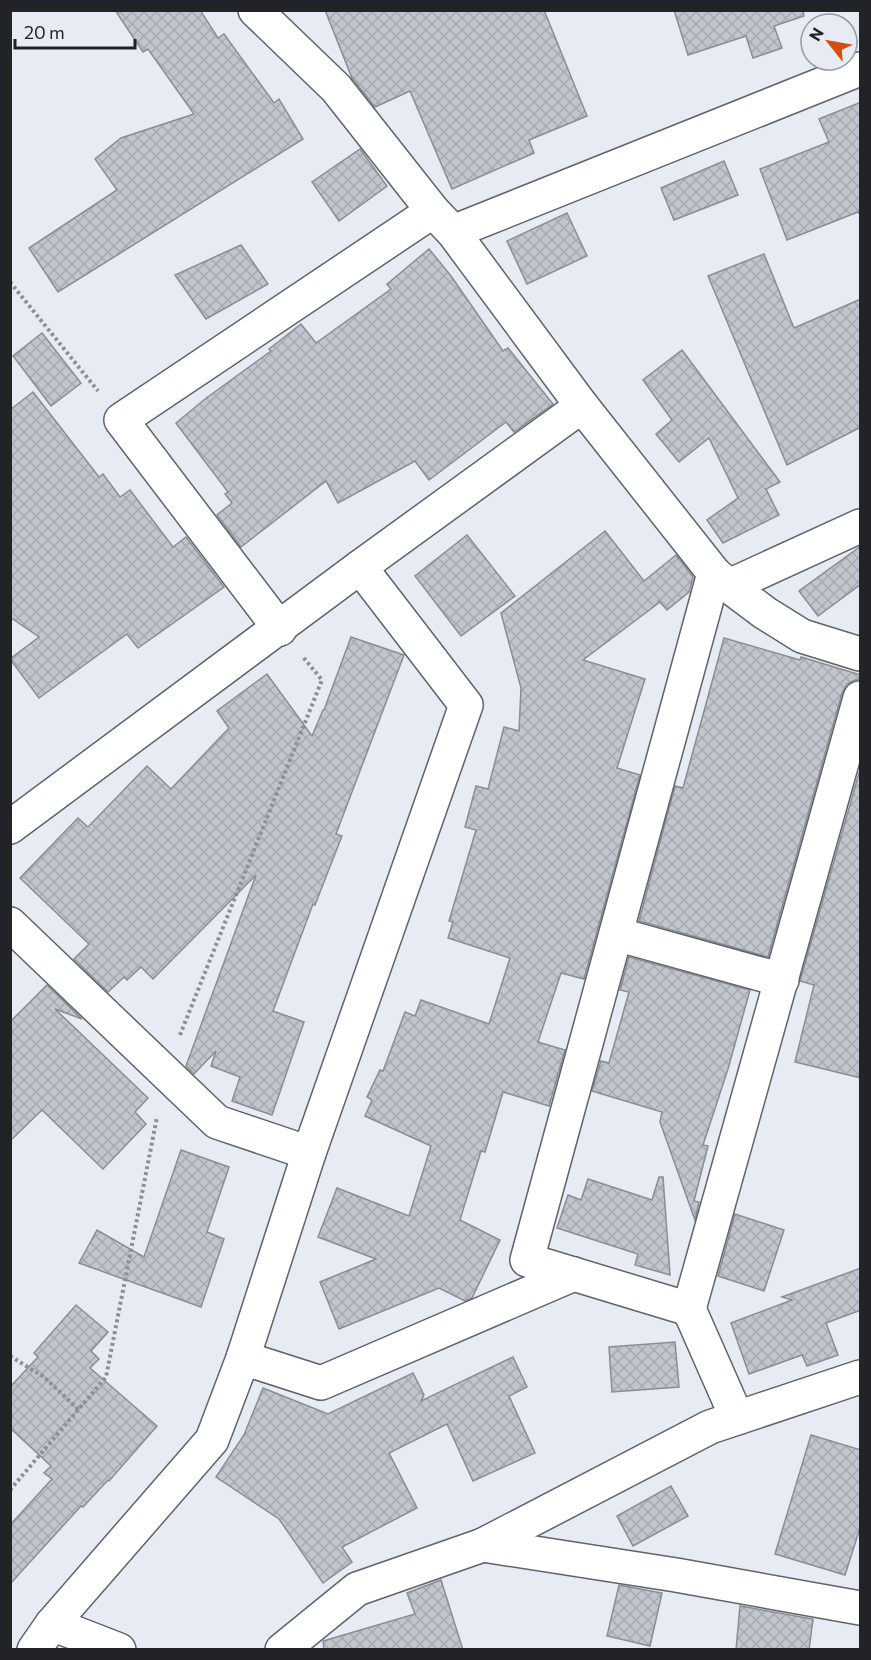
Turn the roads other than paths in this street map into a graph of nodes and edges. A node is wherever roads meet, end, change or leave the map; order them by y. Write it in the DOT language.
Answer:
graph roads {
  1 [pos="255,10"];
  2 [pos="861,69"];
  3 [pos="443,221"];
  4 [pos="582,406"];
  5 [pos="861,526"];
  6 [pos="360,567"];
  7 [pos="721,580"];
  8 [pos="280,628"];
  9 [pos="861,654"];
  10 [pos="861,698"];
  11 [pos="10,827"];
  12 [pos="10,924"];
  13 [pos="616,934"];
  14 [pos="782,980"];
  15 [pos="309,1153"];
  16 [pos="574,1274"];
  17 [pos="689,1309"];
  18 [pos="243,1358"];
  19 [pos="861,1377"];
  20 [pos="737,1418"];
  21 [pos="483,1545"];
  22 [pos="861,1608"];
  23 [pos="43,1637"];
  24 [pos="119,1650"];
  25 [pos="282,1650"];
  1 -- 3 [label="street"];
  2 -- 3 [label="street"];
  3 -- 4 [label="street"];
  3 -- 8 [label="street"];
  4 -- 6 [label="street"];
  4 -- 7 [label="street"];
  5 -- 7 [label="street"];
  6 -- 8 [label="street"];
  6 -- 15 [label="street"];
  7 -- 9 [label="street"];
  7 -- 13 [label="street"];
  8 -- 11 [label="street"];
  10 -- 14 [label="street"];
  12 -- 15 [label="street"];
  13 -- 14 [label="street"];
  13 -- 16 [label="street"];
  14 -- 17 [label="street"];
  15 -- 18 [label="street"];
  16 -- 17 [label="street"];
  16 -- 18 [label="street"];
  17 -- 20 [label="street"];
  18 -- 23 [label="street"];
  19 -- 20 [label="street"];
  20 -- 21 [label="street"];
  21 -- 22 [label="street"];
  21 -- 25 [label="street"];
  23 -- 24 [label="street"];
}
